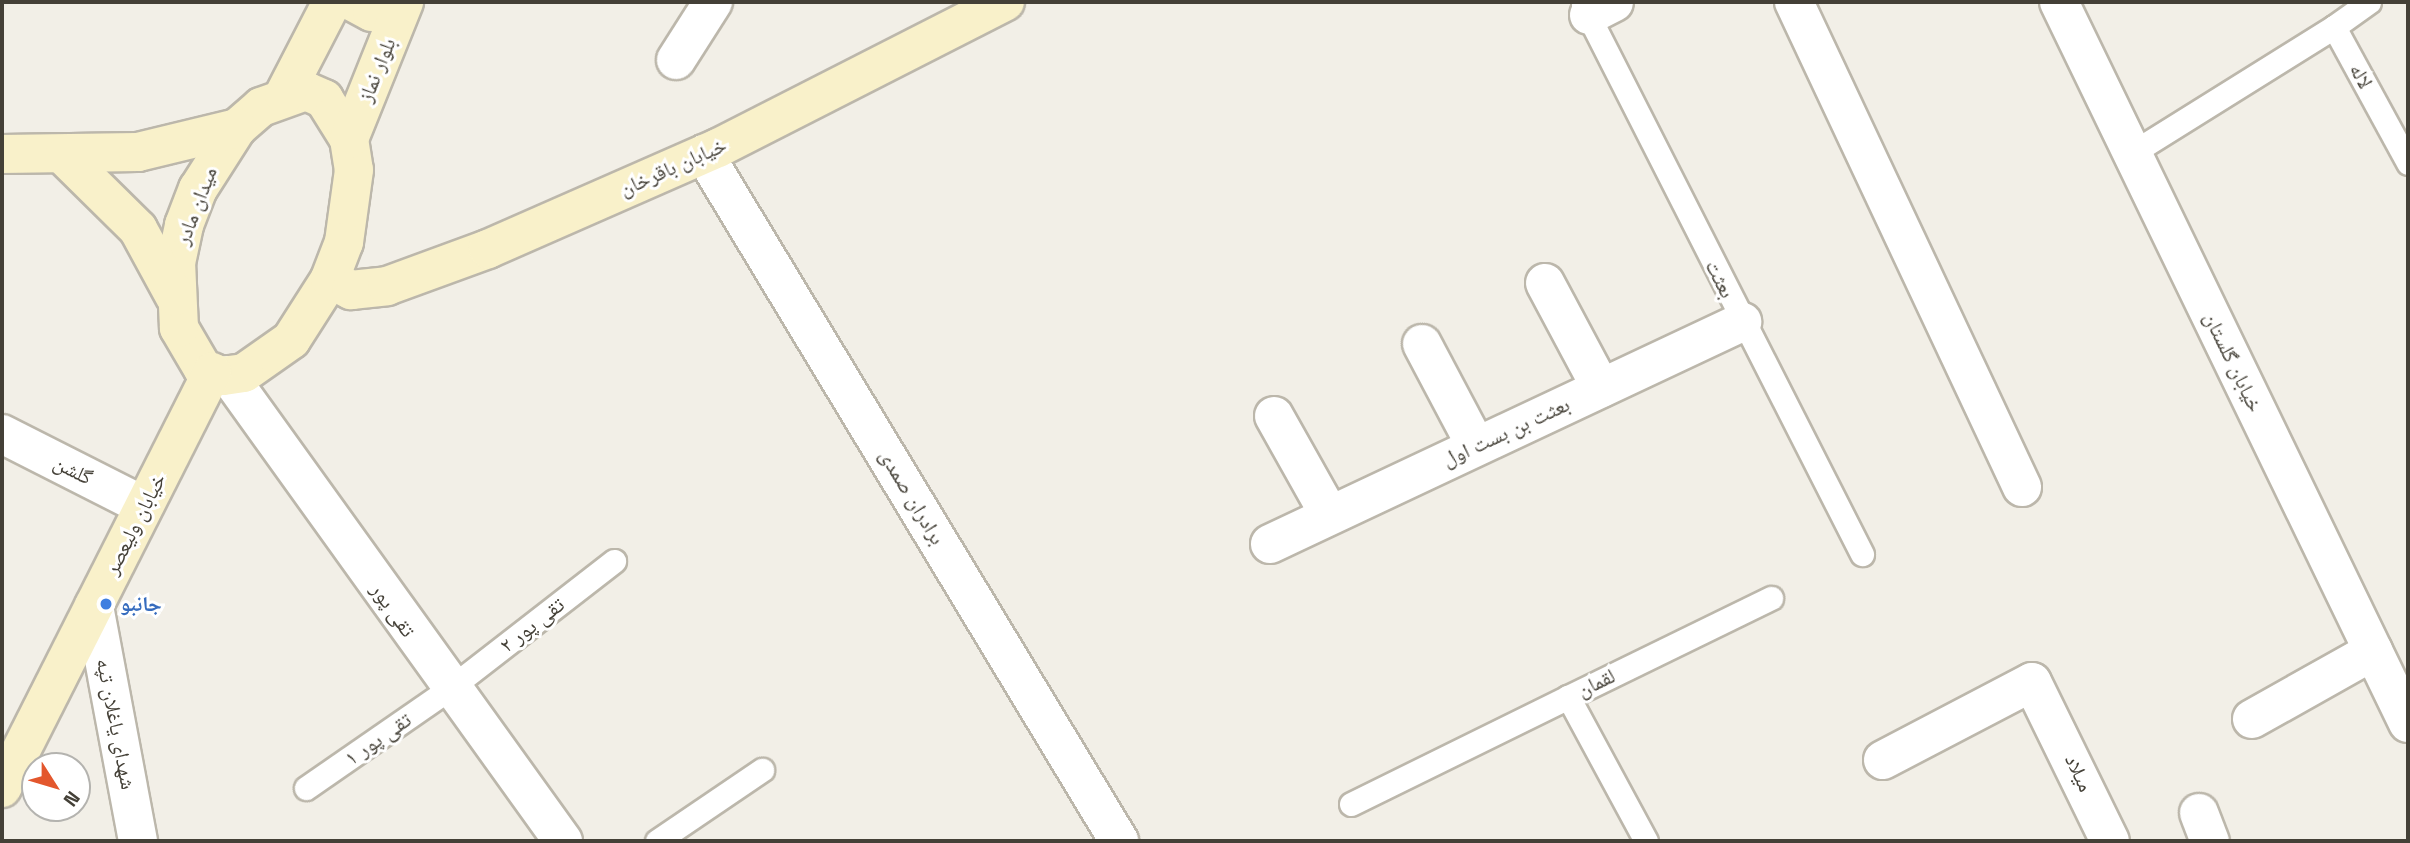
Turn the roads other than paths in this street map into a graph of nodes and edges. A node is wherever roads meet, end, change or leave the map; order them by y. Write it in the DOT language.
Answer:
graph roads {
  1 [pos="332,2"];
  2 [pos="353,2"];
  3 [pos="393,2"];
  4 [pos="404,2"];
  5 [pos="713,2"];
  6 [pos="1005,2"];
  7 [pos="1794,2"];
  8 [pos="2059,2"];
  9 [pos="2369,2"];
  10 [pos="1595,6"];
  11 [pos="2334,27"];
  12 [pos="676,60"];
  13 [pos="284,95"];
  14 [pos="237,128"];
  15 [pos="349,139"];
  16 [pos="2132,153"];
  17 [pos="2,154"];
  18 [pos="704,154"];
  19 [pos="64,156"];
  20 [pos="2408,163"];
  21 [pos="330,279"];
  22 [pos="1545,283"];
  23 [pos="175,298"];
  24 [pos="1742,322"];
  25 [pos="1422,344"];
  26 [pos="220,373"];
  27 [pos="1601,388"];
  28 [pos="1274,416"];
  29 [pos="2,434"];
  30 [pos="1476,446"];
  31 [pos="2022,487"];
  32 [pos="144,506"];
  33 [pos="1329,514"];
  34 [pos="1270,544"];
  35 [pos="1862,554"];
  36 [pos="614,561"];
  37 [pos="1771,598"];
  38 [pos="94,606"];
  39 [pos="2373,651"];
  40 [pos="449,689"];
  41 [pos="1568,697"];
  42 [pos="2252,719"];
  43 [pos="2408,723"];
  44 [pos="1883,760"];
  45 [pos="762,770"];
  46 [pos="2,788"];
  47 [pos="306,788"];
  48 [pos="1351,804"];
  49 [pos="138,841"];
  50 [pos="563,841"];
  51 [pos="657,841"];
  52 [pos="1119,841"];
  53 [pos="1646,841"];
  54 [pos="2110,841"];
  1 -- 13 [label="main road"];
  2 -- 3 [label="main road"];
  4 -- 15 [label="main road, بلوار نماز"];
  5 -- 12 [label="street"];
  6 -- 18 [label="main road, خیابان باقرخان"];
  7 -- 31 [label="street"];
  8 -- 16 [label="street, خیابان گلستان"];
  9 -- 11 [label="lane"];
  10 -- 24 [label="lane, بعثت"];
  11 -- 16 [label="lane"];
  11 -- 20 [label="lane, لاله"];
  13 -- 14 [label="main road, میدان مادر"];
  13 -- 15 [label="main road"];
  14 -- 19 [label="main road"];
  14 -- 23 [label="main road, میدان مادر"];
  15 -- 21 [label="main road"];
  16 -- 39 [label="street, خیابان گلستان"];
  17 -- 19 [label="main road"];
  18 -- 21 [label="main road, خیابان باقرخان"];
  18 -- 52 [label="street, برادران صمدی"];
  19 -- 23 [label="main road"];
  21 -- 26 [label="main road"];
  22 -- 27 [label="street"];
  23 -- 26 [label="main road, میدان مادر"];
  24 -- 27 [label="street, بعثت بن بست اول"];
  24 -- 35 [label="lane, بعثت"];
  25 -- 30 [label="street"];
  26 -- 32 [label="main road, خیابان ولیعصر"];
  26 -- 40 [label="street, تقی پور"];
  27 -- 30 [label="street, بعثت بن بست اول"];
  28 -- 33 [label="street"];
  29 -- 32 [label="street, گلشن"];
  30 -- 33 [label="street, بعثت بن بست اول"];
  32 -- 38 [label="main road, خیابان ولیعصر"];
  33 -- 34 [label="street, بعثت بن بست اول"];
  36 -- 40 [label="lane, تقی پور ۲"];
  37 -- 41 [label="lane, لقمان"];
  38 -- 46 [label="main road, خیابان ولیعصر"];
  38 -- 49 [label="street, شهدای یاغلان تپه"];
  39 -- 42 [label="street"];
  39 -- 43 [label="street, خیابان گلستان"];
  40 -- 47 [label="lane, تقی پور ۱"];
  40 -- 50 [label="street, تقی پور"];
  41 -- 48 [label="lane"];
  41 -- 53 [label="lane, لقمان"];
  44 -- 54 [label="street, میلاد"];
  45 -- 51 [label="lane"];
}
